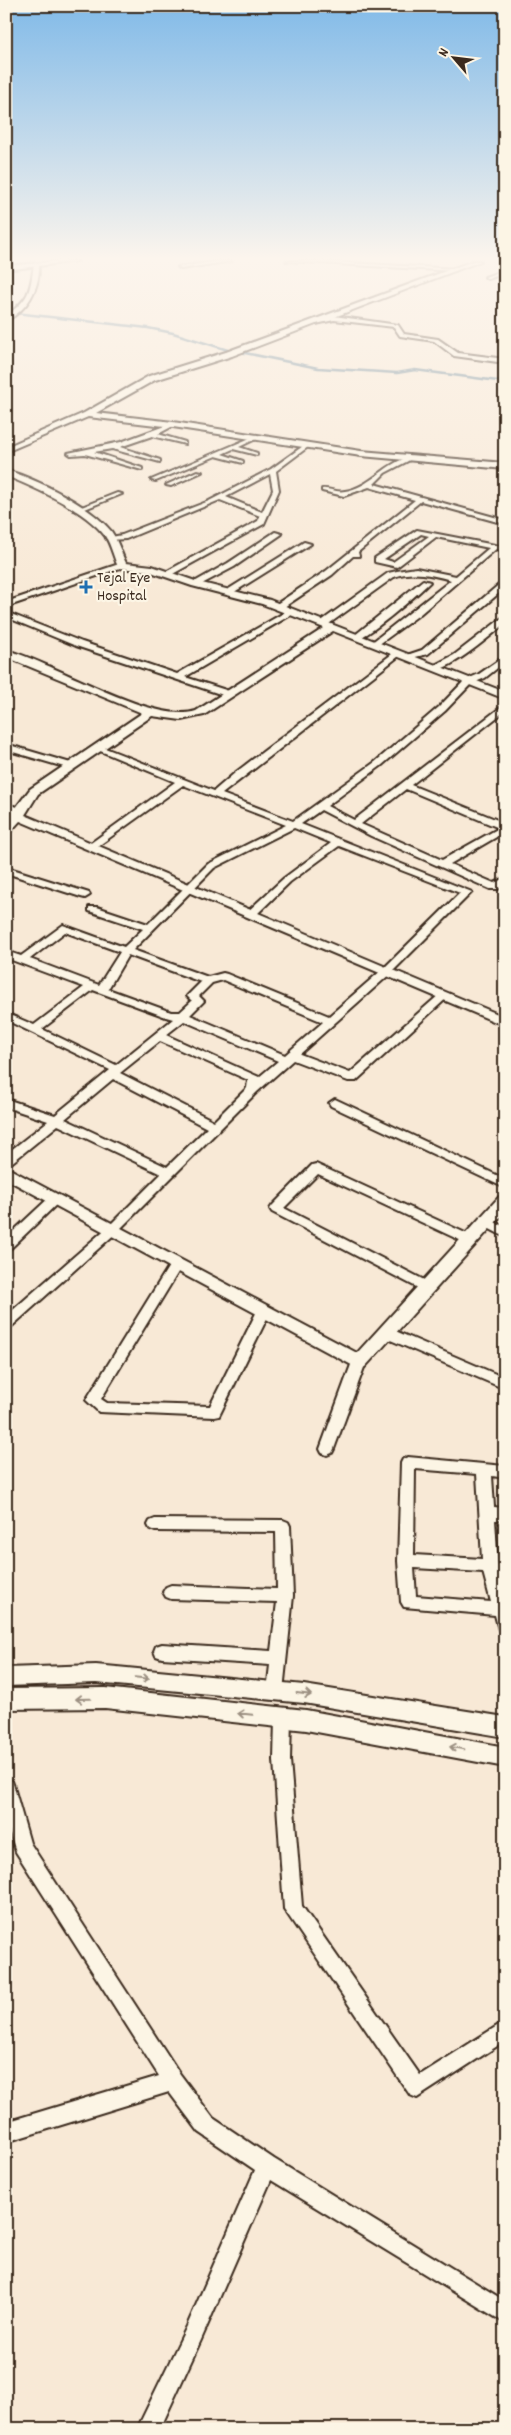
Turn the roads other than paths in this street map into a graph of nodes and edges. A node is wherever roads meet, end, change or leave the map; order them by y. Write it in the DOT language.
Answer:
graph roads {
  1 [pos="163,375"];
  2 [pos="105,406"];
  3 [pos="87,415"];
  4 [pos="172,424"];
  5 [pos="153,434"];
  6 [pos="257,437"];
  7 [pos="183,443"];
  8 [pos="111,446"];
  9 [pos="306,446"];
  10 [pos="232,447"];
  11 [pos="6,450"];
  12 [pos="86,452"];
  13 [pos="71,453"];
  14 [pos="215,454"];
  15 [pos="255,454"];
  16 [pos="406,460"];
  17 [pos="158,461"];
  18 [pos="241,462"];
  19 [pos="505,465"];
  20 [pos="140,469"];
  21 [pos="273,470"];
  22 [pos="199,472"];
  23 [pos="6,473"];
  24 [pos="170,473"];
  25 [pos="186,478"];
  26 [pos="154,480"];
  27 [pos="196,481"];
  28 [pos="170,485"];
  29 [pos="369,485"];
  30 [pos="324,490"];
  31 [pos="119,494"];
  32 [pos="219,497"];
  33 [pos="419,500"];
  34 [pos="78,510"];
  35 [pos="264,515"];
  36 [pos="505,522"];
  37 [pos="278,534"];
  38 [pos="435,536"];
  39 [pos="110,538"];
  40 [pos="505,539"];
  41 [pos="307,544"];
  42 [pos="496,546"];
  43 [pos="505,549"];
  44 [pos="122,566"];
  45 [pos="166,574"];
  46 [pos="458,578"];
  47 [pos="426,582"];
  48 [pos="195,584"];
  49 [pos="505,584"];
  50 [pos="228,592"];
  51 [pos="6,605"];
  52 [pos="278,607"];
  53 [pos="292,612"];
  54 [pos="6,614"];
  55 [pos="328,625"];
  56 [pos="502,625"];
  57 [pos="358,637"];
  58 [pos="375,644"];
  59 [pos="6,653"];
  60 [pos="399,653"];
  61 [pos="410,657"];
  62 [pos="505,658"];
  63 [pos="436,668"];
  64 [pos="178,677"];
  65 [pos="468,682"];
  66 [pos="229,694"];
  67 [pos="505,696"];
  68 [pos="505,707"];
  69 [pos="150,712"];
  70 [pos="6,747"];
  71 [pos="97,748"];
  72 [pos="71,766"];
  73 [pos="182,781"];
  74 [pos="404,786"];
  75 [pos="216,794"];
  76 [pos="320,806"];
  77 [pos="6,808"];
  78 [pos="20,814"];
  79 [pos="294,824"];
  80 [pos="355,824"];
  81 [pos="505,828"];
  82 [pos="6,829"];
  83 [pos="338,842"];
  84 [pos="91,847"];
  85 [pos="443,864"];
  86 [pos="6,870"];
  87 [pos="505,882"];
  88 [pos="494,887"];
  89 [pos="191,888"];
  90 [pos="468,892"];
  91 [pos="85,895"];
  92 [pos="93,909"];
  93 [pos="251,914"];
  94 [pos="150,928"];
  95 [pos="126,951"];
  96 [pos="6,954"];
  97 [pos="22,960"];
  98 [pos="387,970"];
  99 [pos="208,981"];
  100 [pos="97,987"];
  101 [pos="444,996"];
  102 [pos="6,1016"];
  103 [pos="183,1016"];
  104 [pos="330,1021"];
  105 [pos="505,1022"];
  106 [pos="34,1030"];
  107 [pos="158,1036"];
  108 [pos="289,1057"];
  109 [pos="116,1072"];
  110 [pos="253,1089"];
  111 [pos="6,1103"];
  112 [pos="335,1103"];
  113 [pos="58,1120"];
  114 [pos="216,1127"];
  115 [pos="6,1161"];
  116 [pos="6,1172"];
  117 [pos="169,1174"];
  118 [pos="505,1184"];
  119 [pos="56,1198"];
  120 [pos="505,1201"];
  121 [pos="486,1222"];
  122 [pos="113,1229"];
  123 [pos="505,1233"];
  124 [pos="470,1240"];
  125 [pos="6,1246"];
  126 [pos="178,1264"];
  127 [pos="427,1287"];
  128 [pos="264,1310"];
  129 [pos="6,1324"];
  130 [pos="386,1332"];
  131 [pos="359,1362"];
  132 [pos="505,1384"];
  133 [pos="327,1449"];
  134 [pos="484,1469"];
  135 [pos="505,1472"];
  136 [pos="486,1513"];
  137 [pos="505,1514"];
  138 [pos="155,1525"];
  139 [pos="406,1562"];
  140 [pos="495,1570"];
  141 [pos="171,1592"];
  142 [pos="285,1596"];
  143 [pos="501,1610"];
  144 [pos="505,1625"];
  145 [pos="162,1651"];
  146 [pos="278,1659"];
  147 [pos="6,1677"];
  148 [pos="275,1691"];
  149 [pos="6,1699"];
  150 [pos="283,1718"];
  151 [pos="505,1727"];
  152 [pos="505,1757"];
  153 [pos="6,1787"];
  154 [pos="505,2030"];
  155 [pos="173,2081"];
  156 [pos="6,2132"];
  157 [pos="267,2166"];
  158 [pos="505,2312"];
  159 [pos="148,2429"];
  1 -- 2 [label="street"];
  2 -- 3 [label="street"];
  2 -- 19 [label="street"];
  3 -- 4 [label="street"];
  3 -- 11 [label="street"];
  4 -- 5 [label="street"];
  4 -- 6 [label="street"];
  5 -- 7 [label="street"];
  5 -- 8 [label="street"];
  6 -- 9 [label="street"];
  6 -- 10 [label="street"];
  8 -- 12 [label="street"];
  8 -- 17 [label="street"];
  9 -- 16 [label="street"];
  9 -- 21 [label="street"];
  10 -- 14 [label="street"];
  10 -- 15 [label="street"];
  12 -- 13 [label="street"];
  12 -- 20 [label="street"];
  14 -- 18 [label="street"];
  14 -- 24 [label="street"];
  16 -- 19 [label="street"];
  16 -- 29 [label="street"];
  21 -- 32 [label="street"];
  21 -- 35 [label="street"];
  22 -- 25 [label="street"];
  23 -- 34 [label="street"];
  24 -- 25 [label="street"];
  24 -- 26 [label="street"];
  25 -- 27 [label="street"];
  25 -- 28 [label="street"];
  29 -- 30 [label="street"];
  29 -- 33 [label="street"];
  31 -- 34 [label="street"];
  32 -- 35 [label="street"];
  32 -- 39 [label="street"];
  33 -- 36 [label="street"];
  33 -- 52 [label="street"];
  34 -- 39 [label="street"];
  35 -- 45 [label="street"];
  37 -- 48 [label="street"];
  38 -- 38 [label="street"];
  38 -- 42 [label="street"];
  39 -- 44 [label="street"];
  40 -- 42 [label="street"];
  41 -- 50 [label="street"];
  42 -- 43 [label="street"];
  42 -- 46 [label="street"];
  44 -- 45 [label="street"];
  44 -- 51 [label="street"];
  45 -- 48 [label="street"];
  46 -- 55 [label="street"];
  46 -- 58 [label="street"];
  47 -- 57 [label="street"];
  48 -- 50 [label="street"];
  49 -- 61 [label="street"];
  50 -- 52 [label="street"];
  52 -- 53 [label="street"];
  53 -- 55 [label="street"];
  53 -- 64 [label="street"];
  54 -- 64 [label="street"];
  55 -- 57 [label="street"];
  55 -- 66 [label="street"];
  56 -- 63 [label="street"];
  57 -- 58 [label="street"];
  58 -- 60 [label="street"];
  59 -- 69 [label="street"];
  60 -- 61 [label="street"];
  60 -- 75 [label="street"];
  61 -- 63 [label="street"];
  62 -- 65 [label="street"];
  63 -- 65 [label="street"];
  64 -- 66 [label="street"];
  65 -- 67 [label="street"];
  65 -- 76 [label="street"];
  66 -- 69 [label="street"];
  68 -- 74 [label="street"];
  69 -- 71 [label="street"];
  70 -- 72 [label="street"];
  71 -- 72 [label="street"];
  71 -- 73 [label="street"];
  72 -- 78 [label="street"];
  73 -- 75 [label="street"];
  73 -- 84 [label="street"];
  74 -- 80 [label="street"];
  74 -- 81 [label="street"];
  75 -- 79 [label="street"];
  76 -- 79 [label="street"];
  76 -- 80 [label="street"];
  77 -- 78 [label="street"];
  78 -- 82 [label="street"];
  78 -- 84 [label="street"];
  79 -- 83 [label="street"];
  79 -- 89 [label="street"];
  80 -- 85 [label="street"];
  81 -- 85 [label="street"];
  83 -- 90 [label="street"];
  83 -- 93 [label="street"];
  84 -- 89 [label="street"];
  85 -- 88 [label="street"];
  86 -- 91 [label="street"];
  87 -- 88 [label="street"];
  88 -- 90 [label="street"];
  89 -- 93 [label="street"];
  89 -- 94 [label="street"];
  90 -- 98 [label="street"];
  92 -- 94 [label="street"];
  93 -- 98 [label="street"];
  94 -- 95 [label="street"];
  95 -- 97 [label="street"];
  95 -- 99 [label="street"];
  95 -- 100 [label="street"];
  96 -- 97 [label="street"];
  97 -- 100 [label="street"];
  98 -- 101 [label="street"];
  98 -- 104 [label="street"];
  99 -- 103 [label="street"];
  99 -- 104 [label="street"];
  100 -- 103 [label="street"];
  100 -- 106 [label="street"];
  101 -- 105 [label="street"];
  101 -- 108 [label="street"];
  102 -- 106 [label="street"];
  103 -- 107 [label="street"];
  103 -- 108 [label="street"];
  104 -- 108 [label="street"];
  106 -- 109 [label="street"];
  107 -- 109 [label="street"];
  107 -- 110 [label="street"];
  108 -- 110 [label="street"];
  109 -- 113 [label="street"];
  109 -- 114 [label="street"];
  110 -- 114 [label="street"];
  111 -- 113 [label="street"];
  112 -- 118 [label="street"];
  113 -- 115 [label="street"];
  113 -- 117 [label="street"];
  114 -- 117 [label="street"];
  116 -- 119 [label="street"];
  117 -- 122 [label="street"];
  119 -- 122 [label="street"];
  119 -- 125 [label="street"];
  120 -- 121 [label="street"];
  121 -- 123 [label="street"];
  121 -- 124 [label="street"];
  122 -- 126 [label="street"];
  122 -- 129 [label="street"];
  124 -- 127 [label="street"];
  124 -- 127 [label="street"];
  126 -- 128 [label="street"];
  126 -- 128 [label="street"];
  127 -- 130 [label="street"];
  128 -- 131 [label="street"];
  130 -- 131 [label="street"];
  130 -- 132 [label="street"];
  131 -- 133 [label="street"];
  134 -- 135 [label="street"];
  134 -- 136 [label="street"];
  134 -- 139 [label="street"];
  136 -- 137 [label="street"];
  136 -- 140 [label="street"];
  138 -- 142 [label="street"];
  139 -- 140 [label="street"];
  139 -- 143 [label="street"];
  140 -- 143 [label="street"];
  141 -- 142 [label="street"];
  142 -- 146 [label="street"];
  143 -- 144 [label="street"];
  145 -- 146 [label="street"];
  146 -- 148 [label="street"];
  147 -- 148 [label="street, one-way"];
  148 -- 151 [label="street, one-way"];
  150 -- 149 [label="street, one-way"];
  152 -- 150 [label="street, one-way"];
  150 -- 154 [label="street"];
  153 -- 155 [label="street"];
  155 -- 156 [label="street"];
  155 -- 157 [label="street"];
  157 -- 158 [label="street"];
  157 -- 159 [label="street"];
}
